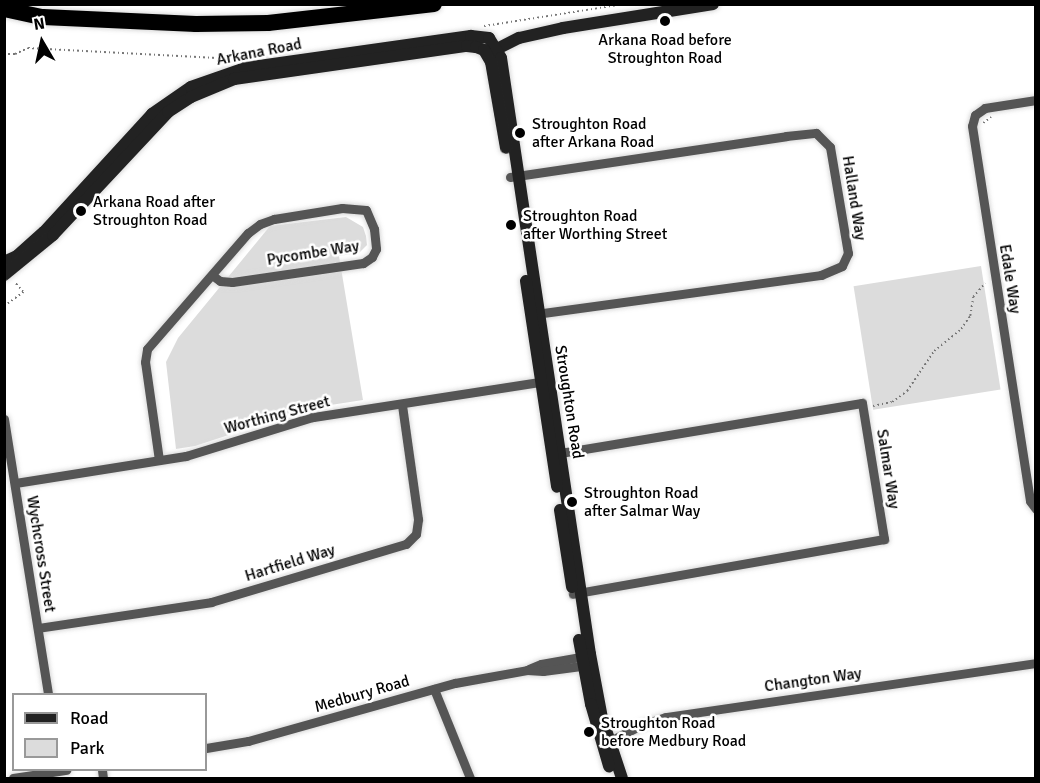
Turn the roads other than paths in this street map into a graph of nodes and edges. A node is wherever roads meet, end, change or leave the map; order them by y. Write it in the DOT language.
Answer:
graph roads {
  1 [pos="434,4"];
  2 [pos="713,4"];
  3 [pos="4,9"];
  4 [pos="487,43"];
  5 [pos="1035,100"];
  6 [pos="514,176"];
  7 [pos="5,270"];
  8 [pos="212,275"];
  9 [pos="535,314"];
  10 [pos="544,382"];
  11 [pos="402,405"];
  12 [pos="4,419"];
  13 [pos="556,453"];
  14 [pos="7,456"];
  15 [pos="159,460"];
  16 [pos="15,483"];
  17 [pos="1035,509"];
  18 [pos="577,594"];
  19 [pos="38,628"];
  20 [pos="587,661"];
  21 [pos="1035,663"];
  22 [pos="434,689"];
  23 [pos="48,693"];
  24 [pos="605,743"];
  25 [pos="207,748"];
  26 [pos="56,771"];
  27 [pos="14,778"];
  28 [pos="470,778"];
  29 [pos="614,778"];
  30 [pos="622,778"];
  1 -- 3 [label="highway"];
  2 -- 4 [label="street, Arkana Road"];
  4 -- 6 [label="street, Stroughton Road"];
  4 -- 7 [label="street, Arkana Road"];
  4 -- 7 [label="street, Arkana Road"];
  5 -- 17 [label="street, Edale Way"];
  6 -- 9 [label="street, Stroughton Road"];
  6 -- 9 [label="street, Halland Way"];
  8 -- 8 [label="street, Pycombe Way"];
  8 -- 15 [label="street, Pycombe Way"];
  9 -- 10 [label="street, Stroughton Road"];
  10 -- 11 [label="street, Worthing Street"];
  10 -- 13 [label="street, Stroughton Road"];
  11 -- 15 [label="street, Worthing Street"];
  11 -- 19 [label="street, Hartfield Way"];
  12 -- 14 [label="street, Wychcross Street"];
  13 -- 18 [label="street, Stroughton Road"];
  13 -- 18 [label="street, Salmar Way"];
  14 -- 16 [label="street, Wychcross Street"];
  15 -- 16 [label="street, Worthing Street"];
  16 -- 19 [label="street, Wychcross Street"];
  18 -- 20 [label="street, Stroughton Road"];
  19 -- 23 [label="street, Wychcross Street"];
  20 -- 22 [label="street, Medbury Road"];
  20 -- 24 [label="street, Stroughton Road"];
  21 -- 24 [label="street, Changton Way"];
  22 -- 25 [label="street, Medbury Road"];
  22 -- 28 [label="street"];
  24 -- 29 [label="street, Stroughton Road"];
  24 -- 30 [label="street, Stroughton Road"];
  26 -- 27 [label="street"];
}
